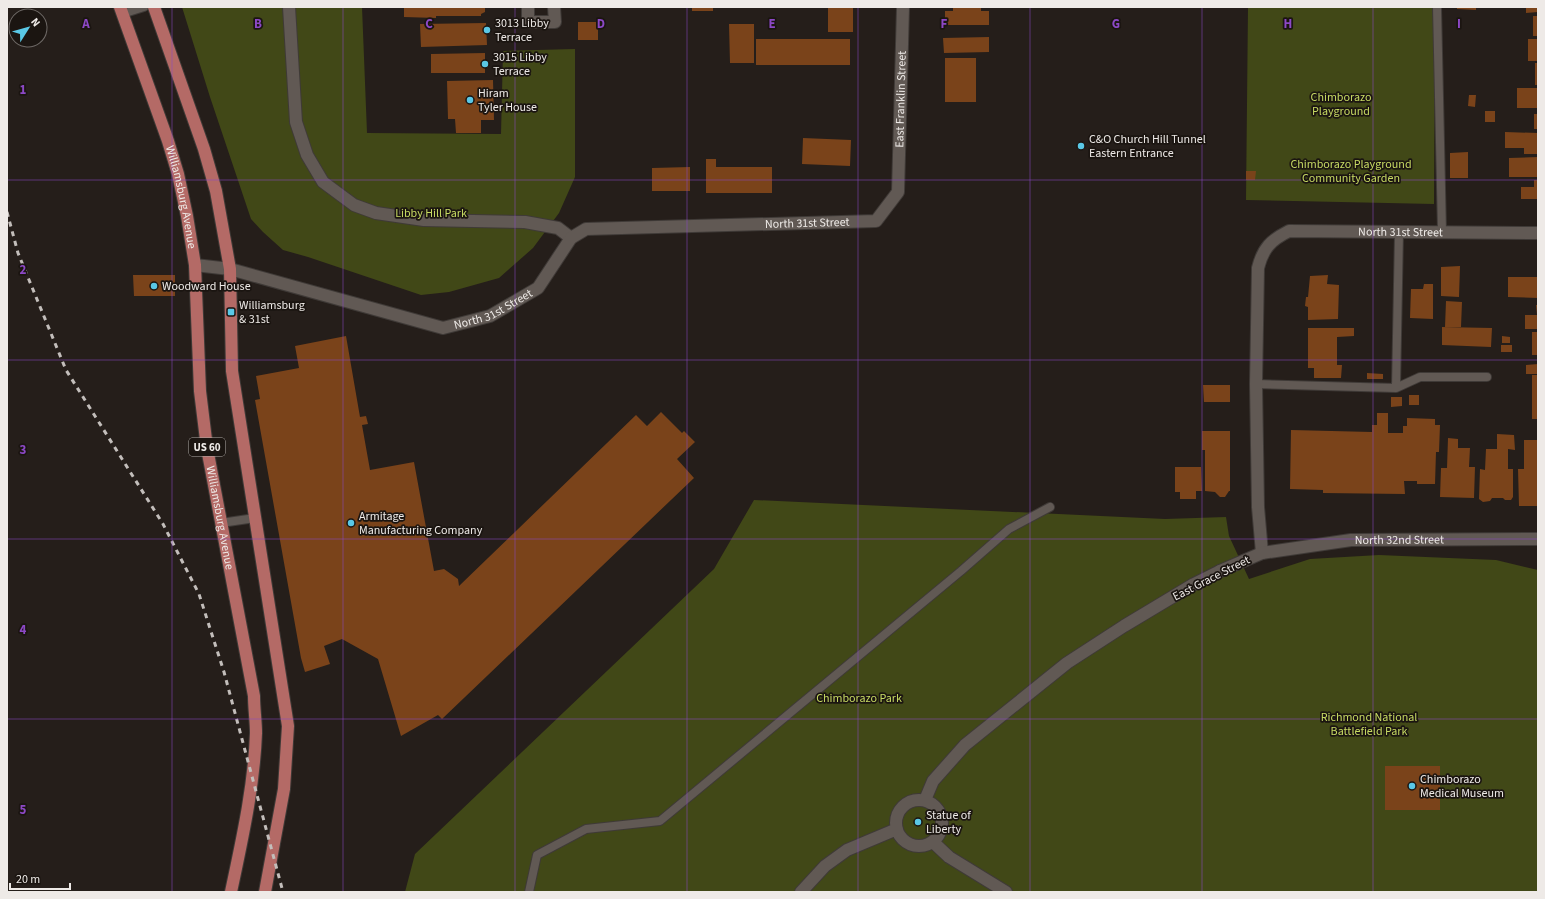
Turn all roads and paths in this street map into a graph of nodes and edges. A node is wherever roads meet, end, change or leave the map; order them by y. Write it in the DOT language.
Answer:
graph roads {
  1 [pos="144,7"];
  2 [pos="154,7"];
  3 [pos="289,7"];
  4 [pos="528,7"];
  5 [pos="554,7"];
  6 [pos="903,7"];
  7 [pos="1437,7"];
  8 [pos="121,10"];
  9 [pos="898,192"];
  10 [pos="1399,232"];
  11 [pos="1442,232"];
  12 [pos="1538,233"];
  13 [pos="571,238"];
  14 [pos="1268,246"];
  15 [pos="195,265"];
  16 [pos="230,269"];
  17 [pos="1487,377"];
  18 [pos="1256,384"];
  19 [pos="1396,388"];
  20 [pos="1050,507"];
  21 [pos="255,518"];
  22 [pos="221,523"];
  23 [pos="1538,539"];
  24 [pos="1262,553"];
  25 [pos="925,800"];
  26 [pos="897,829"];
  27 [pos="933,842"];
  28 [pos="231,892"];
  29 [pos="265,892"];
  30 [pos="529,892"];
  31 [pos="801,892"];
  32 [pos="1006,892"];
  1 -- 8 [label="lane"];
  2 -- 16 [label="main road, US 60"];
  3 -- 13 [label="street"];
  4 -- 5 [label="street"];
  6 -- 9 [label="street, East Franklin Street"];
  7 -- 11 [label="lane"];
  8 -- 15 [label="main road, Williamsburg Avenue / US 60"];
  9 -- 13 [label="street, North 31st Street"];
  10 -- 11 [label="street, North 31st Street"];
  10 -- 14 [label="street, North 31st Street"];
  10 -- 19 [label="lane"];
  11 -- 12 [label="street, North 31st Street"];
  13 -- 16 [label="street, North 31st Street"];
  14 -- 18 [label="street, East Grace Street"];
  15 -- 16 [label="street, North 31st Street"];
  15 -- 22 [label="main road, Williamsburg Avenue / US 60"];
  16 -- 21 [label="main road, US 60"];
  17 -- 19 [label="lane"];
  18 -- 19 [label="lane"];
  18 -- 24 [label="street, East Grace Street"];
  20 -- 30 [label="lane"];
  21 -- 22 [label="lane"];
  21 -- 29 [label="main road, US 60"];
  22 -- 28 [label="main road, Williamsburg Avenue / US 60"];
  23 -- 24 [label="street, North 32nd Street"];
  24 -- 25 [label="street, East Grace Street"];
  25 -- 26 [label="street"];
  25 -- 27 [label="street"];
  26 -- 27 [label="street"];
  26 -- 31 [label="street"];
  27 -- 32 [label="street"];
}
